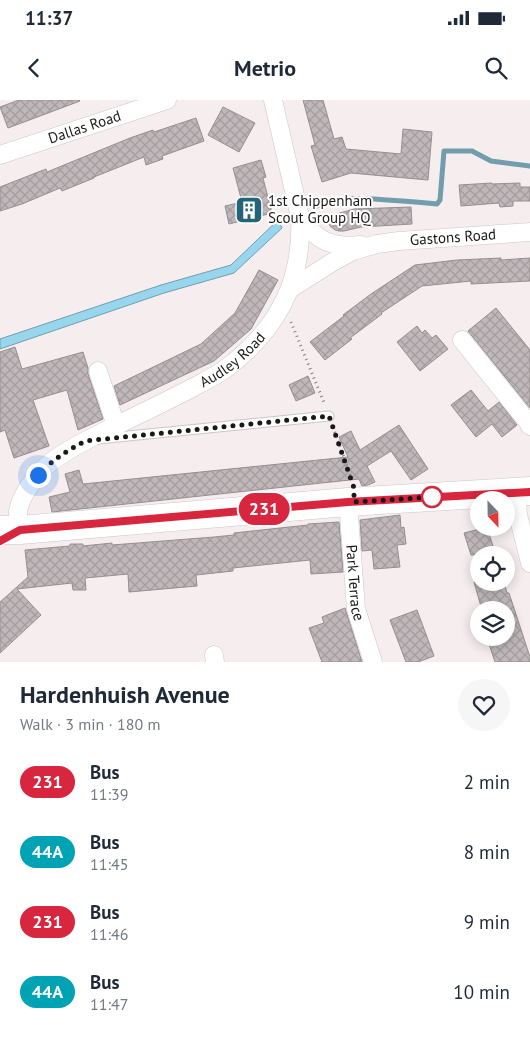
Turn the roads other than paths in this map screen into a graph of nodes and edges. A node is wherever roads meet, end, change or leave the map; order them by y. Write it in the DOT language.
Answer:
graph roads {
  1 [pos="167,100"];
  2 [pos="273,100"];
  3 [pos="0,154"];
  4 [pos="300,217"];
  5 [pos="530,232"];
  6 [pos="377,244"];
  7 [pos="287,296"];
  8 [pos="462,340"];
  9 [pos="98,371"];
  10 [pos="329,416"];
  11 [pos="116,426"];
  12 [pos="530,426"];
  13 [pos="85,441"];
  14 [pos="523,492"];
  15 [pos="351,502"];
  16 [pos="7,534"];
  17 [pos="530,563"];
  18 [pos="373,662"];
  1 -- 3 [label="street, Dallas Road"];
  2 -- 4 [label="street, Audley Road"];
  4 -- 6 [label="street, Gastons Road"];
  4 -- 7 [label="street, Audley Road"];
  5 -- 6 [label="street, Gastons Road"];
  6 -- 7 [label="street, Gastons Road"];
  7 -- 11 [label="street, Audley Road"];
  8 -- 12 [label="street"];
  9 -- 11 [label="street"];
  10 -- 13 [label="lane"];
  11 -- 13 [label="street, Audley Road"];
  13 -- 16 [label="street, Audley Road"];
  14 -- 15 [label="main road"];
  14 -- 17 [label="street"];
  15 -- 16 [label="main road"];
  15 -- 18 [label="street, Park Terrace"];
}
